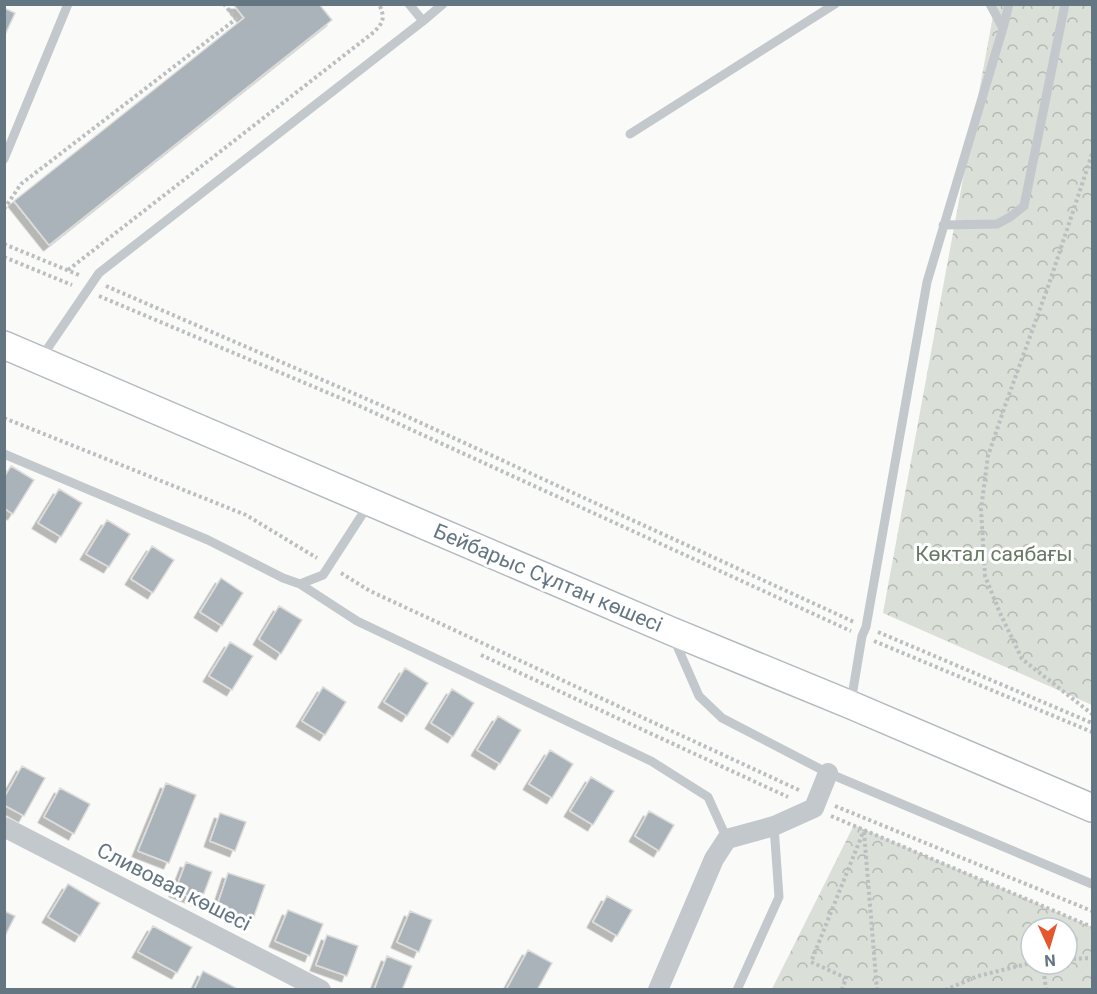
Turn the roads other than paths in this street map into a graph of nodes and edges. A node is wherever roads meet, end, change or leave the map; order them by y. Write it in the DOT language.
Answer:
graph roads {
  1 [pos="68,4"];
  2 [pos="409,4"];
  3 [pos="443,4"];
  4 [pos="835,4"];
  5 [pos="990,4"];
  6 [pos="1009,4"];
  7 [pos="1065,4"];
  8 [pos="423,21"];
  9 [pos="1004,28"];
  10 [pos="630,134"];
  11 [pos="4,159"];
  12 [pos="943,225"];
  13 [pos="4,345"];
  14 [pos="40,360"];
  15 [pos="4,454"];
  16 [pos="371,502"];
  17 [pos="300,584"];
  18 [pos="671,631"];
  19 [pos="851,705"];
  20 [pos="828,773"];
  21 [pos="1092,808"];
  22 [pos="774,826"];
  23 [pos="4,827"];
  24 [pos="727,839"];
  25 [pos="1092,885"];
  26 [pos="321,990"];
  27 [pos="658,990"];
  28 [pos="737,990"];
  1 -- 11 [label="lane"];
  2 -- 8 [label="lane"];
  3 -- 8 [label="lane"];
  4 -- 10 [label="lane"];
  5 -- 9 [label="lane"];
  6 -- 9 [label="lane"];
  7 -- 12 [label="lane"];
  8 -- 14 [label="lane"];
  9 -- 12 [label="lane"];
  12 -- 19 [label="lane"];
  13 -- 14 [label="street, Бейбарыс Сұлтан көшесі"];
  14 -- 16 [label="street, Бейбарыс Сұлтан көшесі"];
  15 -- 17 [label="lane"];
  16 -- 17 [label="lane"];
  16 -- 18 [label="street, Бейбарыс Сұлтан көшесі"];
  17 -- 24 [label="lane"];
  18 -- 19 [label="street, Бейбарыс Сұлтан көшесі"];
  18 -- 20 [label="lane"];
  19 -- 21 [label="street, Бейбарыс Сұлтан көшесі"];
  20 -- 22 [label="street"];
  20 -- 25 [label="lane"];
  22 -- 24 [label="street"];
  22 -- 28 [label="lane"];
  23 -- 26 [label="street, Сливовая көшесі"];
  24 -- 27 [label="street"];
}
